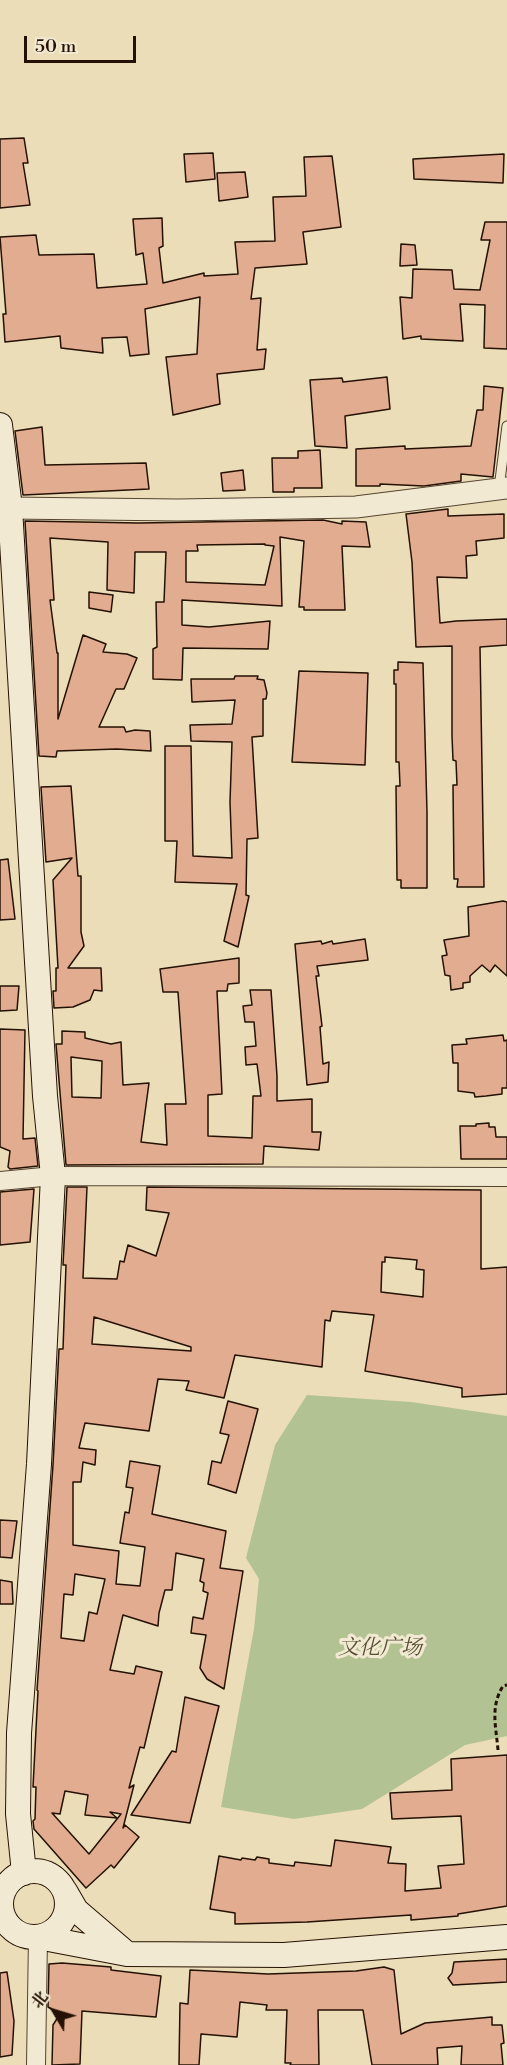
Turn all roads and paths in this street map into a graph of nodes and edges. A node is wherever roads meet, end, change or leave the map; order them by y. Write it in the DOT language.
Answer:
graph roads {
  1 [pos="0,425"];
  2 [pos="507,426"];
  3 [pos="2,463"];
  4 [pos="503,488"];
  5 [pos="10,508"];
  6 [pos="53,1176"];
  7 [pos="507,1177"];
  8 [pos="0,1181"];
  9 [pos="507,1685"];
  10 [pos="498,1750"];
  11 [pos="24,1873"];
  12 [pos="65,1891"];
  13 [pos="2,1914"];
  14 [pos="38,1937"];
  15 [pos="507,1937"];
  16 [pos="127,1954"];
  17 [pos="36,2065"];
  1 -- 3 [label="main road"];
  2 -- 4 [label="lane"];
  3 -- 5 [label="main road"];
  4 -- 5 [label="street"];
  5 -- 6 [label="main road"];
  6 -- 7 [label="street"];
  6 -- 8 [label="street"];
  6 -- 11 [label="main road"];
  9 -- 10 [label="path"];
  11 -- 12 [label="main road"];
  11 -- 13 [label="main road"];
  12 -- 14 [label="main road"];
  12 -- 16 [label="main road"];
  13 -- 14 [label="main road"];
  14 -- 16 [label="main road"];
  14 -- 17 [label="street"];
  15 -- 16 [label="main road"];
}
